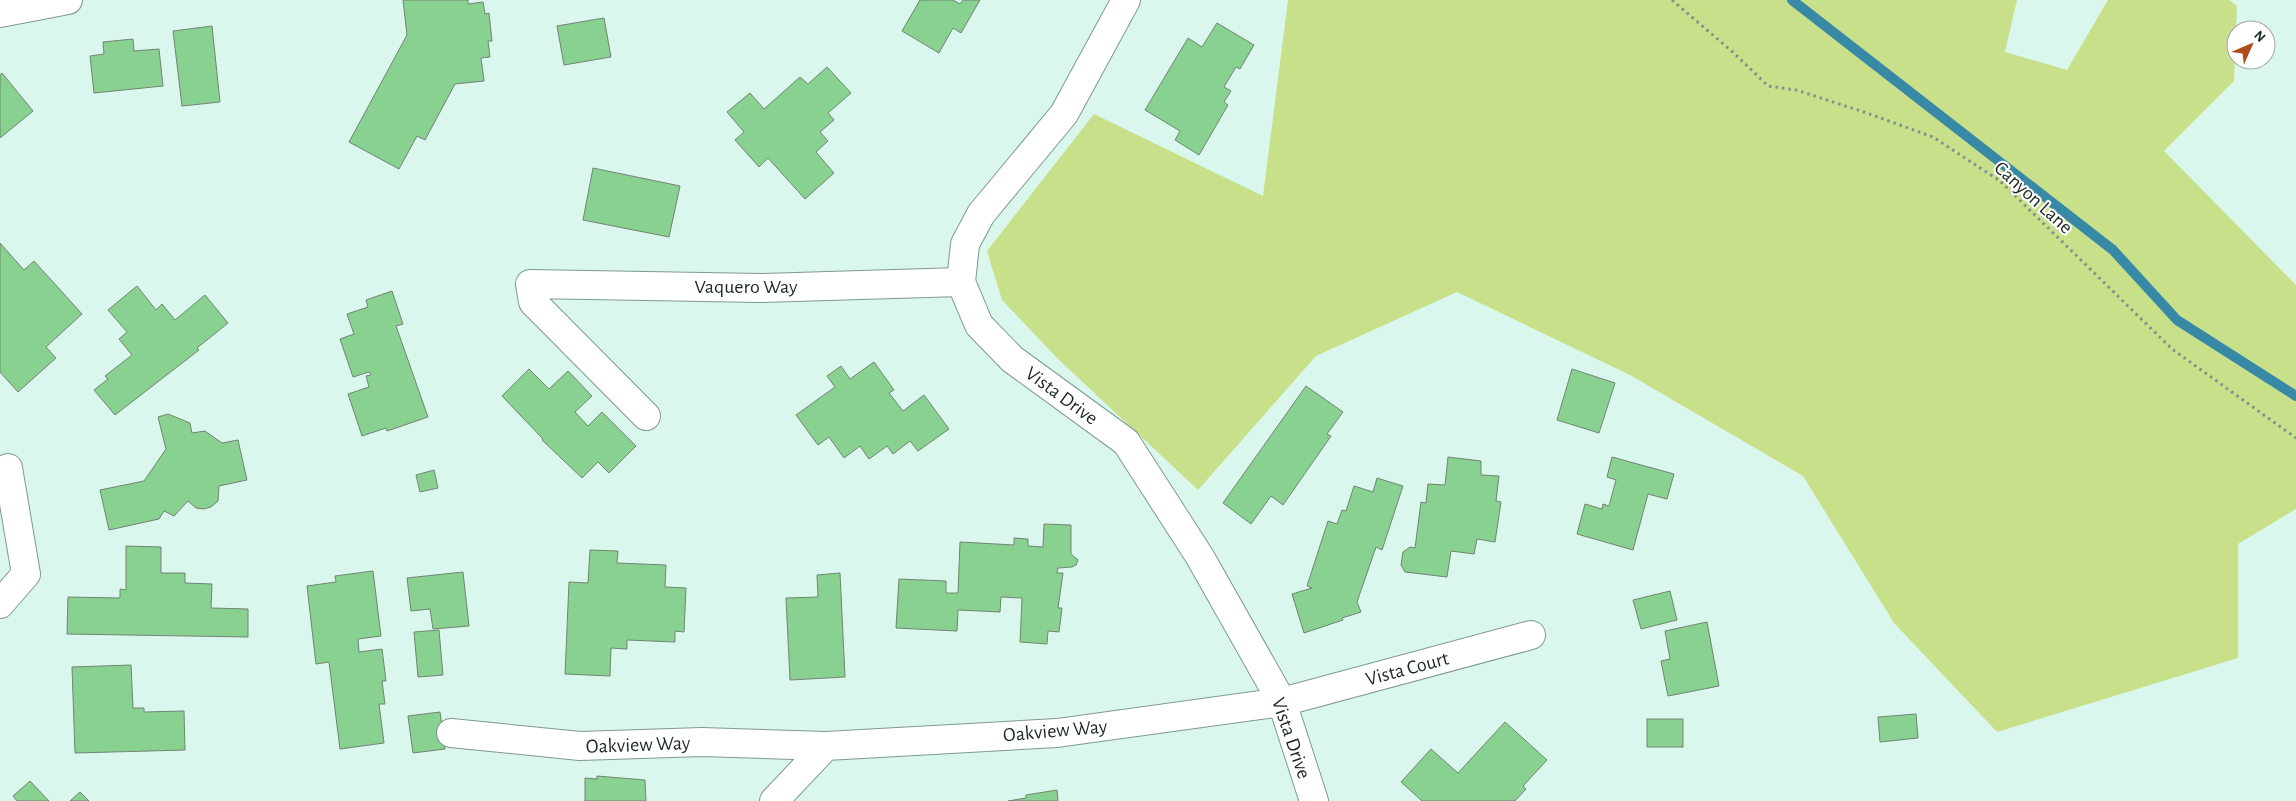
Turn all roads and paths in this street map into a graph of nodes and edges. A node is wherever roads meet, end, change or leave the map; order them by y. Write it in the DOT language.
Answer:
graph roads {
  1 [pos="68,0"];
  2 [pos="1126,0"];
  3 [pos="1672,0"];
  4 [pos="0,13"];
  5 [pos="961,282"];
  6 [pos="646,416"];
  7 [pos="2296,438"];
  8 [pos="8,468"];
  9 [pos="0,604"];
  10 [pos="1531,635"];
  11 [pos="1282,702"];
  12 [pos="451,733"];
  13 [pos="826,746"];
  14 [pos="774,801"];
  15 [pos="1314,801"];
  1 -- 4 [label="street"];
  2 -- 5 [label="street, Vista Drive"];
  3 -- 7 [label="path, Canyon Lane"];
  5 -- 6 [label="street, Vaquero Way"];
  5 -- 11 [label="street, Vista Drive"];
  8 -- 9 [label="street"];
  10 -- 11 [label="street, Vista Court"];
  11 -- 13 [label="street, Oakview Way"];
  11 -- 15 [label="street, Vista Drive"];
  12 -- 13 [label="street, Oakview Way"];
  13 -- 14 [label="street"];
}
